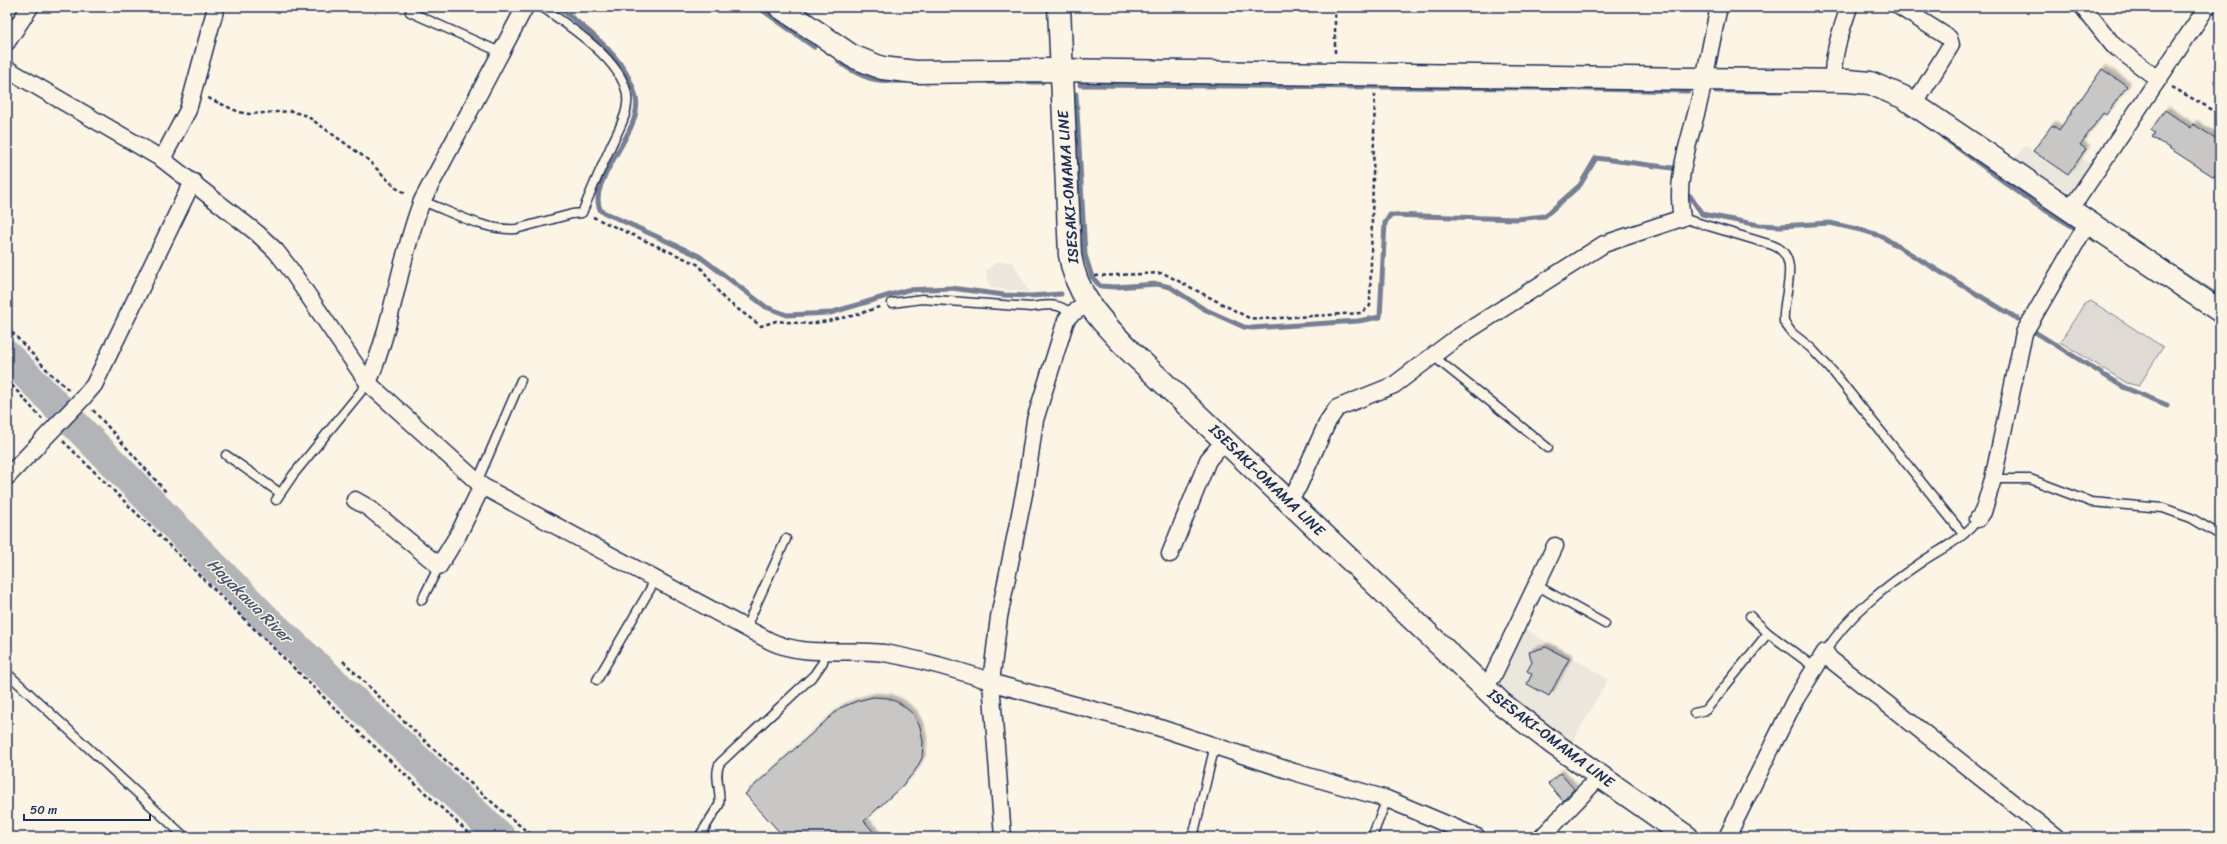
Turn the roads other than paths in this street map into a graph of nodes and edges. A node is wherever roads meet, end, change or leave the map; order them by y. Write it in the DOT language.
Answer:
graph roads {
  1 [pos="30,7"];
  2 [pos="216,7"];
  3 [pos="525,7"];
  4 [pos="542,7"];
  5 [pos="780,7"];
  6 [pos="1059,7"];
  7 [pos="1719,7"];
  8 [pos="1849,7"];
  9 [pos="1900,7"];
  10 [pos="2084,7"];
  11 [pos="2207,7"];
  12 [pos="410,12"];
  13 [pos="7,42"];
  14 [pos="500,52"];
  15 [pos="7,69"];
  16 [pos="1061,70"];
  17 [pos="2158,78"];
  18 [pos="1704,80"];
  19 [pos="1833,81"];
  20 [pos="1914,105"];
  21 [pos="162,159"];
  22 [pos="194,182"];
  23 [pos="422,201"];
  24 [pos="2070,210"];
  25 [pos="1682,218"];
  26 [pos="2088,222"];
  27 [pos="892,303"];
  28 [pos="1080,309"];
  29 [pos="2220,311"];
  30 [pos="1433,356"];
  31 [pos="521,380"];
  32 [pos="368,382"];
  33 [pos="1225,440"];
  34 [pos="1548,448"];
  35 [pos="226,455"];
  36 [pos="7,477"];
  37 [pos="1993,479"];
  38 [pos="479,483"];
  39 [pos="355,500"];
  40 [pos="1289,500"];
  41 [pos="1978,519"];
  42 [pos="1963,534"];
  43 [pos="2220,535"];
  44 [pos="786,539"];
  45 [pos="1555,546"];
  46 [pos="1170,554"];
  47 [pos="439,566"];
  48 [pos="656,579"];
  49 [pos="1536,585"];
  50 [pos="422,600"];
  51 [pos="1750,616"];
  52 [pos="1605,624"];
  53 [pos="746,627"];
  54 [pos="1768,634"];
  55 [pos="825,651"];
  56 [pos="1825,652"];
  57 [pos="1814,666"];
  58 [pos="7,673"];
  59 [pos="597,680"];
  60 [pos="991,682"];
  61 [pos="1483,686"];
  62 [pos="1694,713"];
  63 [pos="1215,746"];
  64 [pos="1600,776"];
  65 [pos="1387,799"];
  66 [pos="185,837"];
  67 [pos="699,837"];
  68 [pos="1003,837"];
  69 [pos="1194,837"];
  70 [pos="1372,837"];
  71 [pos="1477,837"];
  72 [pos="1542,837"];
  73 [pos="1687,837"];
  74 [pos="1727,837"];
  75 [pos="2056,837"];
  1 -- 13 [label="street"];
  2 -- 21 [label="street"];
  3 -- 14 [label="street"];
  4 -- 23 [label="lane"];
  5 -- 16 [label="street"];
  6 -- 16 [label="street, ISESAKI-OMAMA LINE"];
  7 -- 18 [label="street"];
  8 -- 19 [label="street"];
  9 -- 20 [label="street"];
  10 -- 17 [label="street"];
  11 -- 17 [label="street"];
  12 -- 14 [label="lane"];
  14 -- 23 [label="street"];
  15 -- 21 [label="street"];
  16 -- 18 [label="street"];
  16 -- 28 [label="street, ISESAKI-OMAMA LINE"];
  17 -- 24 [label="street"];
  18 -- 19 [label="street"];
  18 -- 25 [label="street"];
  19 -- 20 [label="street"];
  20 -- 24 [label="street"];
  21 -- 22 [label="street"];
  22 -- 32 [label="street"];
  22 -- 36 [label="street"];
  23 -- 32 [label="street"];
  24 -- 26 [label="street"];
  25 -- 30 [label="street"];
  25 -- 42 [label="lane"];
  26 -- 29 [label="street"];
  26 -- 37 [label="street"];
  27 -- 28 [label="lane"];
  28 -- 33 [label="street, ISESAKI-OMAMA LINE"];
  28 -- 60 [label="street"];
  30 -- 34 [label="lane"];
  30 -- 40 [label="street"];
  31 -- 38 [label="lane"];
  32 -- 35 [label="lane"];
  32 -- 38 [label="street"];
  33 -- 40 [label="street, ISESAKI-OMAMA LINE"];
  33 -- 46 [label="street"];
  37 -- 41 [label="street"];
  37 -- 43 [label="lane"];
  38 -- 47 [label="street"];
  38 -- 48 [label="street"];
  39 -- 47 [label="street"];
  40 -- 61 [label="street, ISESAKI-OMAMA LINE"];
  41 -- 42 [label="lane"];
  42 -- 56 [label="lane"];
  44 -- 53 [label="lane"];
  45 -- 49 [label="street"];
  47 -- 50 [label="lane"];
  48 -- 53 [label="street"];
  48 -- 59 [label="lane"];
  49 -- 52 [label="lane"];
  49 -- 61 [label="street"];
  51 -- 54 [label="lane"];
  53 -- 55 [label="street"];
  54 -- 57 [label="lane"];
  54 -- 62 [label="lane"];
  55 -- 60 [label="street"];
  55 -- 67 [label="lane"];
  56 -- 57 [label="street"];
  56 -- 75 [label="street"];
  57 -- 74 [label="street"];
  58 -- 66 [label="lane"];
  60 -- 63 [label="street"];
  60 -- 68 [label="street"];
  61 -- 64 [label="street, ISESAKI-OMAMA LINE"];
  63 -- 65 [label="street"];
  63 -- 69 [label="lane"];
  64 -- 72 [label="street"];
  64 -- 73 [label="street, ISESAKI-OMAMA LINE"];
  65 -- 70 [label="lane"];
  65 -- 71 [label="street"];
}
